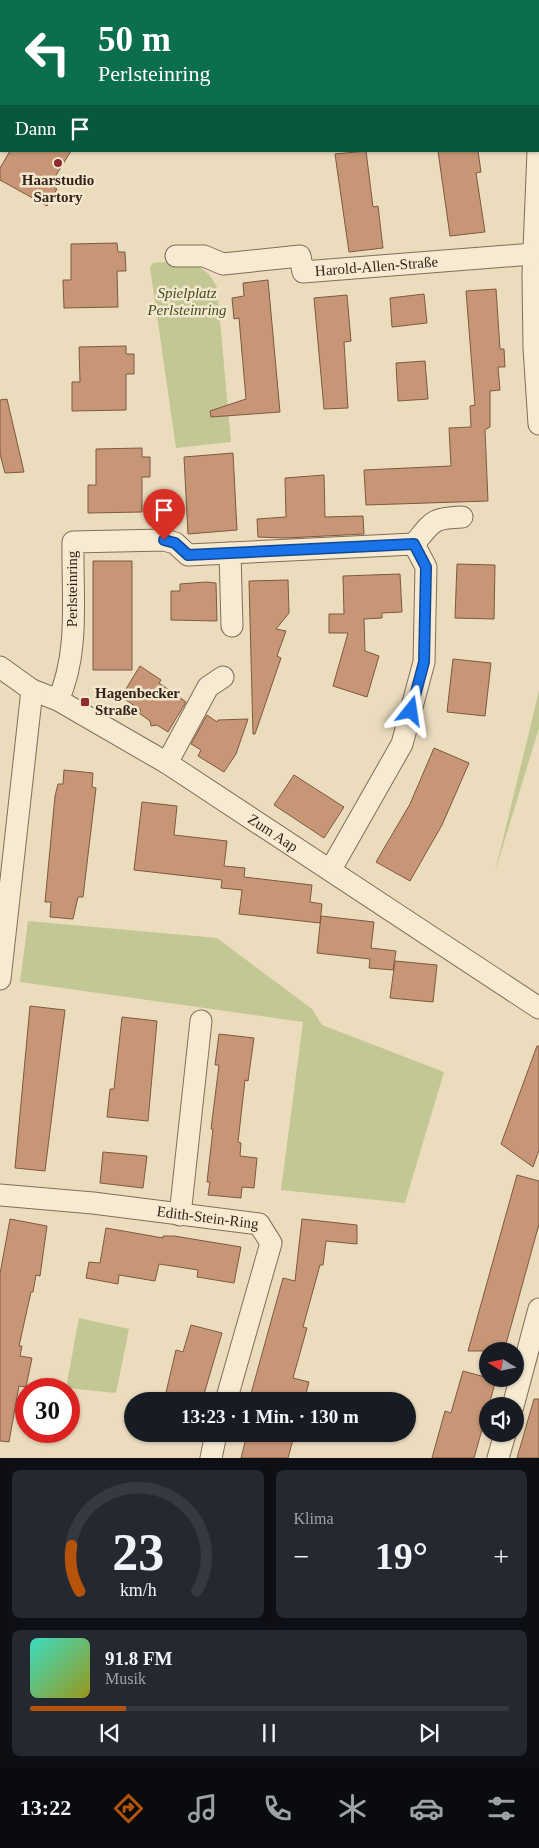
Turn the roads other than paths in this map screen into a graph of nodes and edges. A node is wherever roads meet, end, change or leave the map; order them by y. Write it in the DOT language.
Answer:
graph roads {
  1 [pos="538,152"];
  2 [pos="533,254"];
  3 [pos="176,256"];
  4 [pos="539,424"];
  5 [pos="462,517"];
  6 [pos="414,544"];
  7 [pos="230,553"];
  8 [pos="232,626"];
  9 [pos="0,668"];
  10 [pos="223,677"];
  11 [pos="32,690"];
  12 [pos="58,700"];
  13 [pos="167,763"];
  14 [pos="331,869"];
  15 [pos="0,979"];
  16 [pos="539,1008"];
  17 [pos="201,1022"];
  18 [pos="0,1195"];
  19 [pos="180,1215"];
  20 [pos="539,1309"];
  21 [pos="229,1392"];
  22 [pos="515,1397"];
  23 [pos="214,1442"];
  24 [pos="503,1442"];
  25 [pos="211,1458"];
  26 [pos="498,1458"];
  1 -- 2 [label="street"];
  2 -- 3 [label="street, Harold-Allen-Straße"];
  2 -- 4 [label="street"];
  5 -- 6 [label="street"];
  6 -- 7 [label="street, Perlsteinring"];
  6 -- 14 [label="street"];
  7 -- 8 [label="street"];
  7 -- 12 [label="street, Perlsteinring"];
  9 -- 11 [label="street, Zum Aap"];
  10 -- 13 [label="street"];
  11 -- 12 [label="street, Zum Aap"];
  11 -- 15 [label="street"];
  12 -- 13 [label="street, Zum Aap"];
  13 -- 14 [label="street, Zum Aap"];
  14 -- 16 [label="street, Zum Aap"];
  17 -- 19 [label="street"];
  18 -- 19 [label="street, Edith-Stein-Ring"];
  19 -- 21 [label="street, Edith-Stein-Ring"];
  20 -- 22 [label="street"];
  23 -- 25 [label="street"];
  24 -- 26 [label="street"];
}
